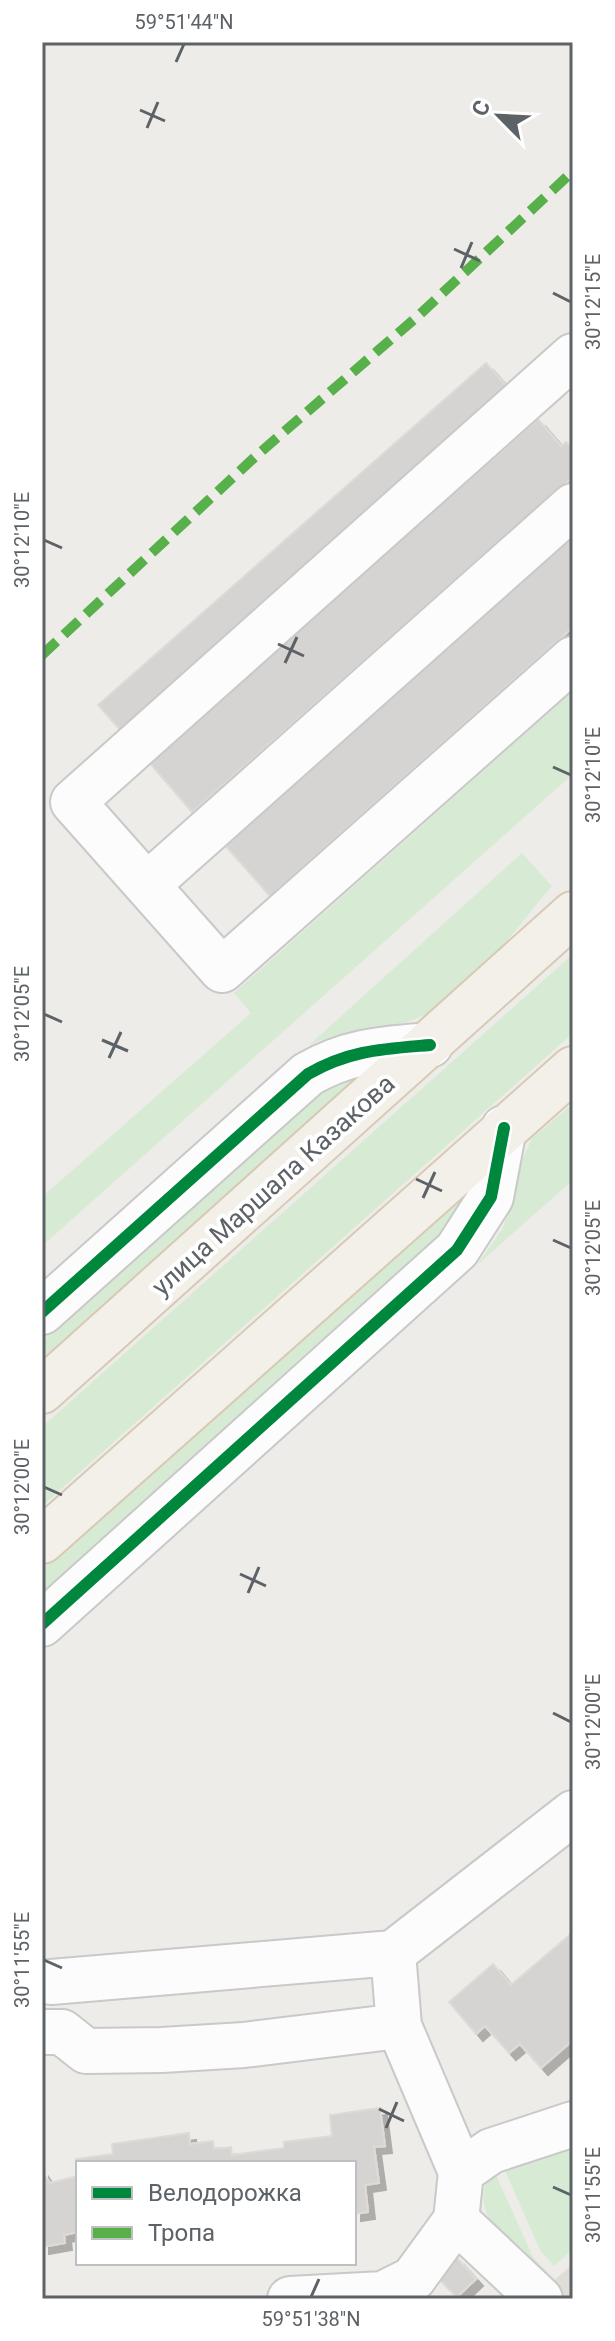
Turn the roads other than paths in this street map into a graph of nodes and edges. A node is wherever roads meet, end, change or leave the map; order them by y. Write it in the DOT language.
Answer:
graph roads {
  1 [pos="573,356"];
  2 [pos="573,506"];
  3 [pos="573,659"];
  4 [pos="147,885"];
  5 [pos="573,914"];
  6 [pos="430,1045"];
  7 [pos="573,1069"];
  8 [pos="504,1128"];
  9 [pos="42,1312"];
  10 [pos="42,1391"];
  11 [pos="42,1541"];
  12 [pos="42,1624"];
  13 [pos="573,1813"];
  14 [pos="393,1953"];
  15 [pos="47,1972"];
  16 [pos="399,2026"];
  17 [pos="52,2032"];
  18 [pos="573,2124"];
  19 [pos="461,2172"];
  20 [pos="456,2220"];
  21 [pos="290,2299"];
  22 [pos="540,2299"];
  1 -- 4 [label="street"];
  2 -- 4 [label="street"];
  3 -- 4 [label="street"];
  5 -- 6 [label="main road, улица Маршала Казакова"];
  6 -- 9 [label="street"];
  6 -- 10 [label="main road, улица Маршала Казакова"];
  7 -- 8 [label="main road"];
  8 -- 11 [label="main road"];
  8 -- 12 [label="street"];
  13 -- 14 [label="street"];
  14 -- 15 [label="street"];
  14 -- 16 [label="street"];
  15 -- 17 [label="street"];
  16 -- 17 [label="street"];
  16 -- 19 [label="street"];
  18 -- 19 [label="street"];
  19 -- 20 [label="street"];
  20 -- 21 [label="street"];
  20 -- 22 [label="street"];
}
